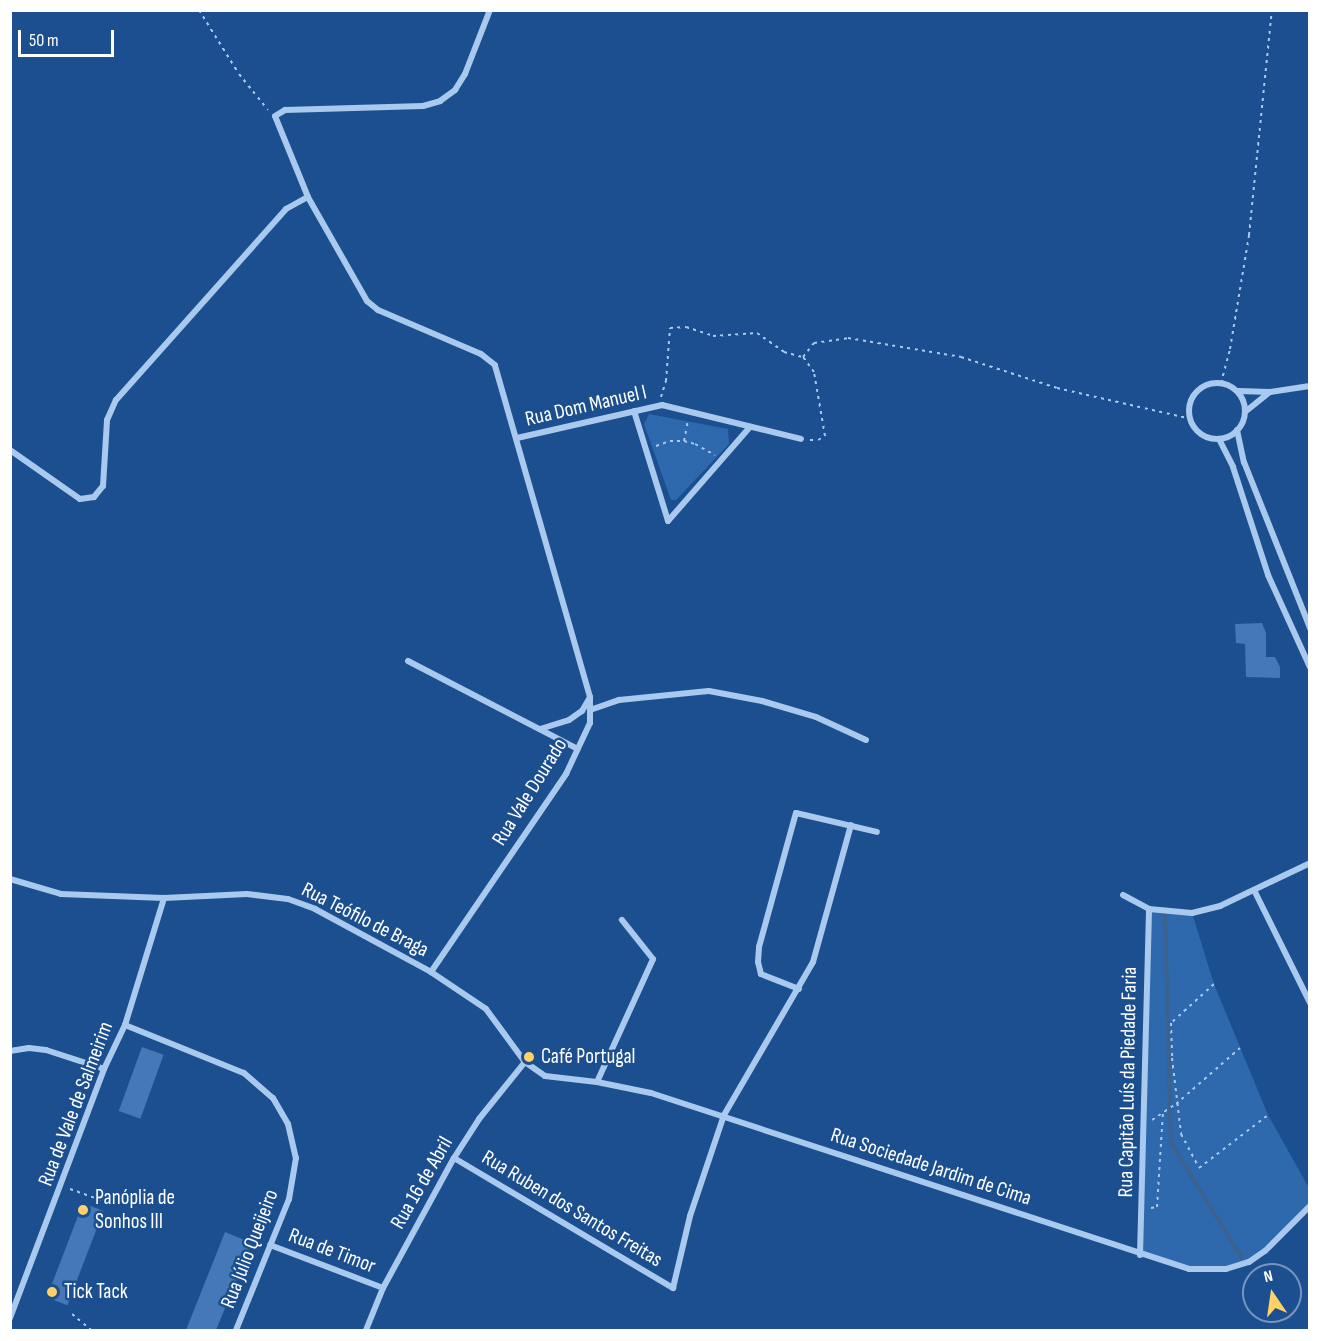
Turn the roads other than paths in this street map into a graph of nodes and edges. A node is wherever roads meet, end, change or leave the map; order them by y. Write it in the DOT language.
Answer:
graph roads {
  1 [pos="490,10"];
  2 [pos="309,197"];
  3 [pos="1310,386"];
  4 [pos="1238,391"];
  5 [pos="1270,392"];
  6 [pos="634,411"];
  7 [pos="1245,412"];
  8 [pos="750,427"];
  9 [pos="1237,430"];
  10 [pos="517,438"];
  11 [pos="801,439"];
  12 [pos="1219,439"];
  13 [pos="10,450"];
  14 [pos="1310,628"];
  15 [pos="408,661"];
  16 [pos="1310,667"];
  17 [pos="590,697"];
  18 [pos="590,710"];
  19 [pos="540,729"];
  20 [pos="866,740"];
  21 [pos="578,749"];
  22 [pos="850,825"];
  23 [pos="877,832"];
  24 [pos="1310,863"];
  25 [pos="10,879"];
  26 [pos="1254,890"];
  27 [pos="1123,895"];
  28 [pos="164,898"];
  29 [pos="1149,909"];
  30 [pos="622,920"];
  31 [pos="431,972"];
  32 [pos="799,989"];
  33 [pos="1310,1003"];
  34 [pos="125,1025"];
  35 [pos="10,1051"];
  36 [pos="525,1062"];
  37 [pos="104,1069"];
  38 [pos="597,1082"];
  39 [pos="724,1115"];
  40 [pos="454,1158"];
  41 [pos="1310,1206"];
  42 [pos="270,1245"];
  43 [pos="1140,1255"];
  44 [pos="383,1288"];
  45 [pos="10,1318"];
  46 [pos="236,1330"];
  47 [pos="366,1330"];
  1 -- 2 [label="street, Rua Vale Dourado"];
  2 -- 10 [label="street, Rua Vale Dourado"];
  2 -- 13 [label="street"];
  3 -- 5 [label="street"];
  4 -- 5 [label="street"];
  4 -- 7 [label="street"];
  4 -- 12 [label="street"];
  5 -- 7 [label="street"];
  6 -- 8 [label="street, Rua Dom Manuel I"];
  6 -- 8 [label="street"];
  6 -- 10 [label="street, Rua Dom Manuel I"];
  7 -- 9 [label="street"];
  8 -- 11 [label="street, Rua Dom Manuel I"];
  9 -- 12 [label="street"];
  9 -- 14 [label="street"];
  10 -- 17 [label="street, Rua Vale Dourado"];
  12 -- 16 [label="street"];
  15 -- 19 [label="street"];
  17 -- 18 [label="street, Rua Vale Dourado"];
  17 -- 19 [label="street"];
  18 -- 20 [label="street"];
  18 -- 21 [label="street, Rua Vale Dourado"];
  19 -- 21 [label="street"];
  21 -- 31 [label="street, Rua Vale Dourado"];
  22 -- 23 [label="street"];
  22 -- 32 [label="street"];
  22 -- 32 [label="street"];
  24 -- 26 [label="street"];
  25 -- 28 [label="street, Rua Teófilo de Braga"];
  26 -- 29 [label="street"];
  26 -- 33 [label="street"];
  27 -- 29 [label="street"];
  28 -- 31 [label="street, Rua Teófilo de Braga"];
  28 -- 34 [label="street, Rua de Vale de Salmeirim"];
  29 -- 43 [label="street, Rua Capitão Luís da Piedade Faria"];
  30 -- 38 [label="street"];
  31 -- 36 [label="street, Rua Teófilo de Braga"];
  32 -- 39 [label="street"];
  34 -- 37 [label="street, Rua de Vale de Salmeirim"];
  34 -- 42 [label="street, Rua Júlio Queijeiro"];
  35 -- 37 [label="street"];
  36 -- 38 [label="street, Rua Sociedade Jardim de Cima"];
  36 -- 40 [label="street, Rua 16 de Abril"];
  37 -- 45 [label="street, Rua de Vale de Salmeirim"];
  38 -- 39 [label="street, Rua Sociedade Jardim de Cima"];
  39 -- 40 [label="street, Rua Ruben dos Santos Freitas"];
  39 -- 43 [label="street, Rua Sociedade Jardim de Cima"];
  40 -- 44 [label="street, Rua 16 de Abril"];
  41 -- 43 [label="street, Rua Sociedade Jardim de Cima"];
  42 -- 44 [label="street, Rua de Timor"];
  42 -- 46 [label="street, Rua Júlio Queijeiro"];
  44 -- 47 [label="street, Rua 16 de Abril"];
}
